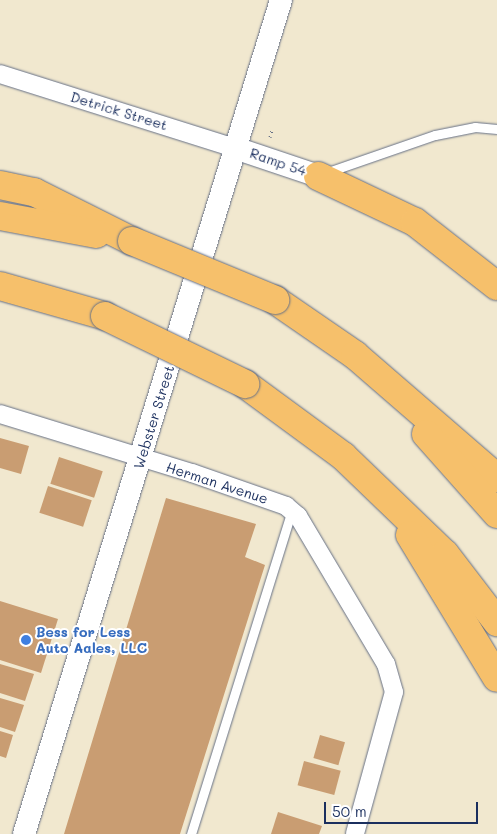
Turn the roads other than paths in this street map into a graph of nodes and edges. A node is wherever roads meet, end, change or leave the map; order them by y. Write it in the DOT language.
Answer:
graph roads {
  1 [pos="280,0"];
  2 [pos="0,74"];
  3 [pos="497,129"];
  4 [pos="238,149"];
  5 [pos="318,176"];
  6 [pos="0,185"];
  7 [pos="0,216"];
  8 [pos="415,222"];
  9 [pos="132,241"];
  10 [pos="497,260"];
  11 [pos="0,286"];
  12 [pos="497,286"];
  13 [pos="355,355"];
  14 [pos="0,414"];
  15 [pos="141,459"];
  16 [pos="497,478"];
  17 [pos="391,504"];
  18 [pos="292,510"];
  19 [pos="497,514"];
  20 [pos="497,622"];
  21 [pos="497,678"];
  22 [pos="24,834"];
  23 [pos="190,834"];
  24 [pos="356,834"];
  1 -- 4 [label="street, Webster Street"];
  2 -- 4 [label="street, Detrick Street"];
  3 -- 5 [label="lane"];
  4 -- 5 [label="street, Ramp 54"];
  4 -- 15 [label="street, Webster Street"];
  5 -- 8 [label="highway"];
  6 -- 9 [label="highway"];
  7 -- 9 [label="highway"];
  8 -- 10 [label="highway"];
  8 -- 12 [label="highway"];
  9 -- 13 [label="highway, bridge"];
  11 -- 17 [label="highway, bridge"];
  13 -- 16 [label="highway"];
  13 -- 19 [label="highway"];
  14 -- 15 [label="street, Herman Avenue"];
  15 -- 18 [label="street, Herman Avenue"];
  15 -- 22 [label="street, Webster Street"];
  17 -- 20 [label="highway"];
  17 -- 21 [label="highway"];
  18 -- 23 [label="lane"];
  18 -- 24 [label="street"];
}
